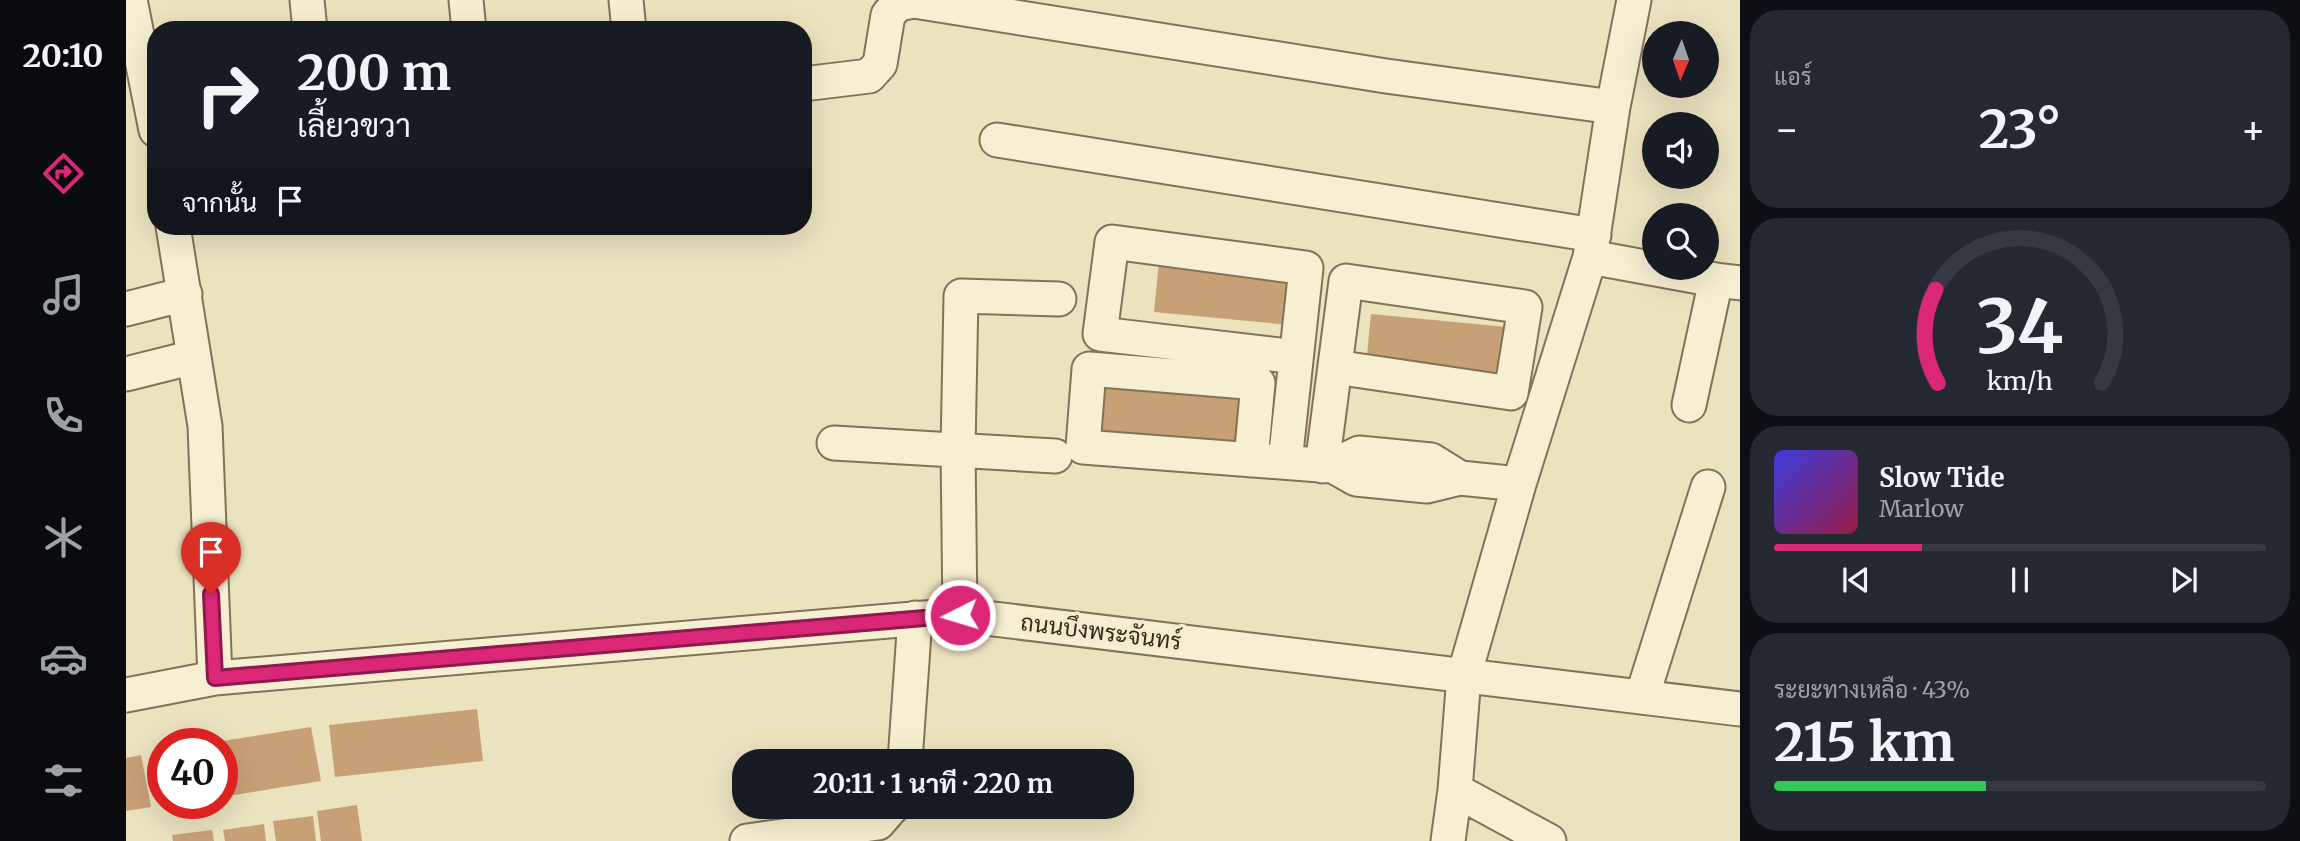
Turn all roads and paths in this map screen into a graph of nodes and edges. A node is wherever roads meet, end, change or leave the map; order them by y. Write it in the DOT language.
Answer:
graph roads {
  1 [pos="130,0"];
  2 [pos="307,0"];
  3 [pos="466,0"];
  4 [pos="626,0"];
  5 [pos="1634,0"];
  6 [pos="892,5"];
  7 [pos="309,21"];
  8 [pos="468,21"];
  9 [pos="628,21"];
  10 [pos="812,83"];
  11 [pos="147,85"];
  12 [pos="1613,107"];
  13 [pos="997,140"];
  14 [pos="175,235"];
  15 [pos="1592,246"];
  16 [pos="1728,282"];
  17 [pos="185,293"];
  18 [pos="1059,299"];
  19 [pos="126,309"];
  20 [pos="194,357"];
  21 [pos="1296,357"];
  22 [pos="1335,367"];
  23 [pos="126,374"];
  24 [pos="1291,403"];
  25 [pos="1689,405"];
  26 [pos="1330,408"];
  27 [pos="834,443"];
  28 [pos="958,449"];
  29 [pos="1055,456"];
  30 [pos="1251,460"];
  31 [pos="1285,462"];
  32 [pos="1327,466"];
  33 [pos="1519,484"];
  34 [pos="1708,487"];
  35 [pos="960,615"];
  36 [pos="915,618"];
  37 [pos="1465,676"];
  38 [pos="215,678"];
  39 [pos="126,695"];
  40 [pos="1642,697"];
  41 [pos="1740,709"];
  42 [pos="906,749"];
  43 [pos="1455,790"];
  44 [pos="882,819"];
  45 [pos="747,841"];
  46 [pos="1448,841"];
  47 [pos="1549,841"];
  1 -- 11 [label="street"];
  2 -- 7 [label="street"];
  3 -- 8 [label="street"];
  4 -- 9 [label="street"];
  5 -- 12 [label="street"];
  6 -- 10 [label="street"];
  6 -- 12 [label="street"];
  12 -- 15 [label="street"];
  13 -- 15 [label="street"];
  14 -- 17 [label="street"];
  15 -- 16 [label="street"];
  15 -- 33 [label="street"];
  16 -- 25 [label="street"];
  17 -- 19 [label="street"];
  17 -- 20 [label="street"];
  18 -- 28 [label="street"];
  20 -- 23 [label="street"];
  20 -- 38 [label="street"];
  21 -- 21 [label="street"];
  21 -- 24 [label="street"];
  22 -- 22 [label="street"];
  22 -- 26 [label="street"];
  24 -- 26 [label="street"];
  24 -- 31 [label="street"];
  26 -- 32 [label="street"];
  27 -- 28 [label="street"];
  28 -- 29 [label="street"];
  28 -- 35 [label="street"];
  30 -- 30 [label="street"];
  30 -- 31 [label="street"];
  31 -- 32 [label="street"];
  32 -- 33 [label="street"];
  33 -- 37 [label="street"];
  34 -- 40 [label="street"];
  35 -- 36 [label="street, ถนนบึงพระจันทร์"];
  35 -- 37 [label="street, ถนนบึงพระจันทร์"];
  36 -- 38 [label="street, ถนนบึงพระจันทร์"];
  36 -- 42 [label="street"];
  37 -- 40 [label="street, ถนนบึงพระจันทร์"];
  37 -- 43 [label="street"];
  38 -- 39 [label="street, ถนนบึงพระจันทร์"];
  40 -- 41 [label="street, ถนนบึงพระจันทร์"];
  43 -- 46 [label="street"];
  43 -- 47 [label="street"];
  44 -- 45 [label="street"];
}
